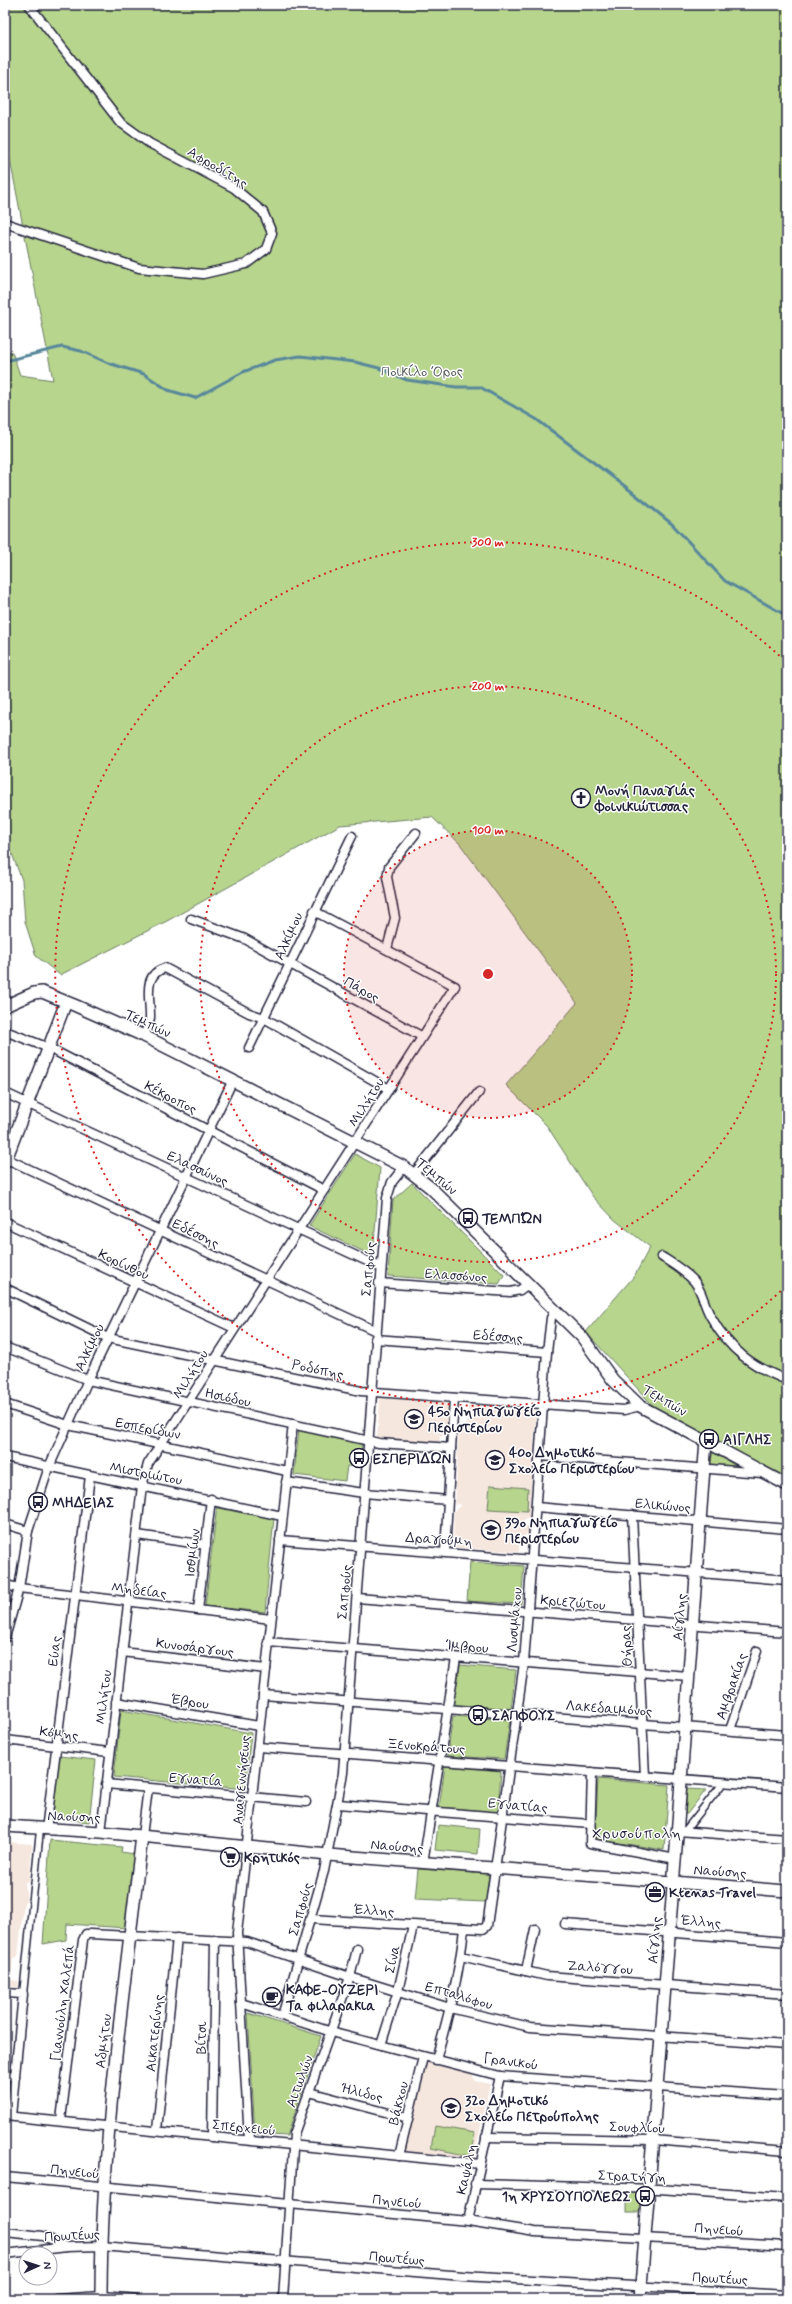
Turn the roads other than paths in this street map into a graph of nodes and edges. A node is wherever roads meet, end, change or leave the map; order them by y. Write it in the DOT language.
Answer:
graph roads {
  1 [pos="28,5"];
  2 [pos="5,223"];
  3 [pos="416,833"];
  4 [pos="352,836"];
  5 [pos="314,911"];
  6 [pos="191,919"];
  7 [pos="387,950"];
  8 [pos="290,965"];
  9 [pos="66,1002"];
  10 [pos="5,1006"];
  11 [pos="264,1018"];
  12 [pos="5,1031"];
  13 [pos="144,1036"];
  14 [pos="421,1036"];
  15 [pos="48,1048"];
  16 [pos="249,1048"];
  17 [pos="233,1080"];
  18 [pos="389,1089"];
  19 [pos="479,1092"];
  20 [pos="5,1093"];
  21 [pos="28,1102"];
  22 [pos="208,1131"];
  23 [pos="356,1143"];
  24 [pos="6,1160"];
  25 [pos="404,1167"];
  26 [pos="414,1174"];
  27 [pos="187,1176"];
  28 [pos="324,1190"];
  29 [pos="5,1222"];
  30 [pos="160,1229"];
  31 [pos="297,1230"];
  32 [pos="662,1257"];
  33 [pos="380,1267"];
  34 [pos="265,1280"];
  35 [pos="379,1283"];
  36 [pos="529,1283"];
  37 [pos="134,1284"];
  38 [pos="5,1288"];
  39 [pos="555,1310"];
  40 [pos="234,1328"];
  41 [pos="376,1335"];
  42 [pos="108,1338"];
  43 [pos="5,1347"];
  44 [pos="547,1352"];
  45 [pos="214,1360"];
  46 [pos="88,1380"];
  47 [pos="787,1380"];
  48 [pos="373,1393"];
  49 [pos="454,1398"];
  50 [pos="188,1402"];
  51 [pos="5,1404"];
  52 [pos="543,1404"];
  53 [pos="640,1406"];
  54 [pos="293,1424"];
  55 [pos="68,1425"];
  56 [pos="706,1440"];
  57 [pos="368,1441"];
  58 [pos="161,1443"];
  59 [pos="451,1448"];
  60 [pos="540,1456"];
  61 [pos="5,1457"];
  62 [pos="49,1466"];
  63 [pos="704,1468"];
  64 [pos="287,1471"];
  65 [pos="768,1474"];
  66 [pos="90,1476"];
  67 [pos="286,1482"];
  68 [pos="787,1485"];
  69 [pos="142,1486"];
  70 [pos="364,1493"];
  71 [pos="211,1500"];
  72 [pos="448,1500"];
  73 [pos="536,1507"];
  74 [pos="632,1515"];
  75 [pos="282,1516"];
  76 [pos="701,1522"];
  77 [pos="5,1524"];
  78 [pos="787,1529"];
  79 [pos="28,1531"];
  80 [pos="137,1535"];
  81 [pos="280,1540"];
  82 [pos="206,1545"];
  83 [pos="361,1547"];
  84 [pos="445,1552"];
  85 [pos="532,1560"];
  86 [pos="635,1569"];
  87 [pos="697,1573"];
  88 [pos="787,1580"];
  89 [pos="5,1584"];
  90 [pos="19,1588"];
  91 [pos="74,1595"];
  92 [pos="357,1598"];
  93 [pos="129,1602"];
  94 [pos="198,1610"];
  95 [pos="528,1611"];
  96 [pos="270,1619"];
  97 [pos="637,1620"];
  98 [pos="693,1625"];
  99 [pos="787,1632"];
  100 [pos="5,1637"];
  101 [pos="268,1642"];
  102 [pos="353,1649"];
  103 [pos="757,1651"];
  104 [pos="122,1652"];
  105 [pos="456,1658"];
  106 [pos="524,1663"];
  107 [pos="266,1669"];
  108 [pos="640,1673"];
  109 [pos="688,1676"];
  110 [pos="263,1695"];
  111 [pos="349,1701"];
  112 [pos="116,1702"];
  113 [pos="448,1709"];
  114 [pos="516,1715"];
  115 [pos="642,1724"];
  116 [pos="259,1726"];
  117 [pos="684,1727"];
  118 [pos="730,1730"];
  119 [pos="787,1735"];
  120 [pos="5,1740"];
  121 [pos="56,1746"];
  122 [pos="258,1747"];
  123 [pos="109,1752"];
  124 [pos="345,1753"];
  125 [pos="441,1760"];
  126 [pos="509,1765"];
  127 [pos="592,1772"];
  128 [pos="645,1776"];
  129 [pos="682,1779"];
  130 [pos="724,1782"];
  131 [pos="106,1784"];
  132 [pos="787,1787"];
  133 [pos="148,1788"];
  134 [pos="253,1797"];
  135 [pos="306,1802"];
  136 [pos="338,1804"];
  137 [pos="432,1811"];
  138 [pos="503,1817"];
  139 [pos="590,1824"];
  140 [pos="5,1826"];
  141 [pos="43,1830"];
  142 [pos="681,1831"];
  143 [pos="101,1832"];
  144 [pos="142,1836"];
  145 [pos="787,1840"];
  146 [pos="248,1848"];
  147 [pos="328,1855"];
  148 [pos="676,1859"];
  149 [pos="423,1863"];
  150 [pos="496,1868"];
  151 [pos="674,1882"];
  152 [pos="787,1891"];
  153 [pos="311,1919"];
  154 [pos="565,1924"];
  155 [pos="414,1926"];
  156 [pos="464,1928"];
  157 [pos="483,1929"];
  158 [pos="535,1929"];
  159 [pos="670,1932"];
  160 [pos="130,1935"];
  161 [pos="177,1938"];
  162 [pos="215,1940"];
  163 [pos="237,1941"];
  164 [pos="787,1942"];
  165 [pos="357,1949"];
  166 [pos="461,1956"];
  167 [pos="298,1960"];
  168 [pos="526,1971"];
  169 [pos="350,1978"];
  170 [pos="665,1984"];
  171 [pos="398,1991"];
  172 [pos="5,1993"];
  173 [pos="22,1994"];
  174 [pos="787,1994"];
  175 [pos="241,2003"];
  176 [pos="450,2008"];
  177 [pos="282,2016"];
  178 [pos="330,2032"];
  179 [pos="661,2036"];
  180 [pos="381,2045"];
  181 [pos="787,2045"];
  182 [pos="423,2056"];
  183 [pos="436,2060"];
  184 [pos="5,2074"];
  185 [pos="500,2076"];
  186 [pos="15,2077"];
  187 [pos="657,2087"];
  188 [pos="309,2092"];
  189 [pos="787,2096"];
  190 [pos="8,2116"];
  191 [pos="408,2118"];
  192 [pos="61,2120"];
  193 [pos="108,2125"];
  194 [pos="157,2130"];
  195 [pos="212,2137"];
  196 [pos="486,2137"];
  197 [pos="249,2140"];
  198 [pos="653,2140"];
  199 [pos="292,2145"];
  200 [pos="787,2151"];
  201 [pos="399,2156"];
  202 [pos="480,2164"];
  203 [pos="5,2177"];
  204 [pos="475,2184"];
  205 [pos="104,2187"];
  206 [pos="649,2189"];
  207 [pos="787,2198"];
  208 [pos="289,2204"];
  209 [pos="468,2220"];
  210 [pos="5,2232"];
  211 [pos="645,2237"];
  212 [pos="101,2246"];
  213 [pos="787,2246"];
  214 [pos="66,2247"];
  215 [pos="5,2254"];
  216 [pos="285,2260"];
  217 [pos="641,2286"];
  218 [pos="787,2295"];
  219 [pos="101,2298"];
  220 [pos="57,2299"];
  221 [pos="139,2299"];
  222 [pos="283,2299"];
  223 [pos="640,2299"];
  1 -- 2 [label="street, Αφροδίτης"];
  3 -- 7 [label="street"];
  4 -- 5 [label="street, Αλκίμου"];
  5 -- 7 [label="street"];
  5 -- 8 [label="street, Αλκίμου"];
  6 -- 8 [label="street, Πάρος"];
  7 -- 14 [label="street, Μιλήτου"];
  8 -- 11 [label="street, Αλκίμου"];
  8 -- 14 [label="street, Πάρος"];
  9 -- 10 [label="street, Τεμπών"];
  9 -- 13 [label="street, Τεμπών"];
  9 -- 15 [label="street"];
  11 -- 13 [label="street"];
  11 -- 16 [label="street, Αλκίμου"];
  11 -- 18 [label="street"];
  12 -- 15 [label="street, Κέκροπος"];
  13 -- 17 [label="street, Τεμπών"];
  14 -- 18 [label="street, Μιλήτου"];
  15 -- 21 [label="street"];
  15 -- 22 [label="street, Κέκροπος"];
  17 -- 22 [label="street, Αλκίμου"];
  17 -- 23 [label="street, Τεμπών"];
  18 -- 23 [label="street, Μιλήτου"];
  19 -- 26 [label="street"];
  20 -- 21 [label="street, Ελασσώνος"];
  21 -- 24 [label="street"];
  21 -- 27 [label="street, Ελασσώνος"];
  22 -- 27 [label="street, Αλκίμου"];
  22 -- 28 [label="street, Κέκροπος"];
  23 -- 25 [label="street, Τεμπών"];
  23 -- 28 [label="street, Μιλήτου"];
  24 -- 30 [label="street, Εδέσσης"];
  25 -- 26 [label="street, Τεμπών"];
  25 -- 33 [label="street, Σαπφούς"];
  26 -- 36 [label="street, Τεμπών"];
  27 -- 30 [label="street, Αλκίμου"];
  27 -- 31 [label="street, Ελασσώνος"];
  28 -- 31 [label="street, Μιλήτου"];
  29 -- 37 [label="street, Κορίνθου"];
  30 -- 34 [label="street, Εδέσσης"];
  30 -- 37 [label="street, Αλκίμου"];
  31 -- 33 [label="street, Ελασσώνος"];
  31 -- 34 [label="street, Μιλήτου"];
  32 -- 47 [label="street"];
  33 -- 35 [label="street, Σαπφούς"];
  34 -- 40 [label="street, Μιλήτου"];
  34 -- 41 [label="street, Εδέσσης"];
  35 -- 36 [label="street, Ελασσόνος"];
  35 -- 41 [label="street, Σαπφούς"];
  36 -- 39 [label="street, Τεμπών"];
  37 -- 40 [label="street, Κορίνθου"];
  37 -- 42 [label="street, Αλκίμου"];
  38 -- 42 [label="street, Ροδόπης"];
  39 -- 44 [label="street, Λυσιμάχου"];
  39 -- 53 [label="street, Τεμπών"];
  40 -- 45 [label="street, Μιλήτου"];
  41 -- 44 [label="street, Εδέσσης"];
  41 -- 48 [label="street, Σαπφούς"];
  42 -- 45 [label="street, Ροδόπης"];
  42 -- 46 [label="street, Αλκίμου"];
  43 -- 46 [label="street, Ησιόδου"];
  44 -- 52 [label="street, Λυσιμάχου"];
  45 -- 48 [label="street, Ροδόπης"];
  45 -- 50 [label="street, Μιλήτου"];
  46 -- 50 [label="street, Ησιόδου"];
  46 -- 55 [label="street, Αλκίμου"];
  48 -- 49 [label="street, Ροδόπης"];
  48 -- 57 [label="street, Σαπφούς"];
  49 -- 52 [label="street, Ροδόπης"];
  49 -- 59 [label="street"];
  50 -- 54 [label="street, Ησιόδου"];
  50 -- 58 [label="street, Μιλήτου"];
  51 -- 55 [label="street, Εσπερίδων"];
  52 -- 53 [label="street, Ροδόπης"];
  52 -- 60 [label="street, Λυσιμάχου"];
  53 -- 56 [label="street, Τεμπών"];
  54 -- 57 [label="street, Ησιόδου"];
  54 -- 64 [label="street, Αναγεννήσεως"];
  55 -- 58 [label="street, Εσπερίδων"];
  55 -- 62 [label="street, Αλκίμου"];
  56 -- 63 [label="street, Αίγλης"];
  56 -- 65 [label="street, Τεμπών"];
  57 -- 59 [label="street, Ησιόδου"];
  57 -- 70 [label="street, Σαπφούς"];
  58 -- 64 [label="street, Εσπερίδων"];
  58 -- 69 [label="street, Μιλήτου"];
  59 -- 72 [label="street"];
  60 -- 63 [label="street"];
  60 -- 73 [label="street, Λυσιμάχου"];
  61 -- 62 [label="street, Μιστριώτου"];
  62 -- 66 [label="street, Μιστριώτου"];
  62 -- 79 [label="street, Αλκίμου"];
  63 -- 65 [label="street"];
  63 -- 76 [label="street, Αίγλης"];
  64 -- 67 [label="street, Αναγεννήσεως"];
  65 -- 68 [label="street, Τεμπών"];
  66 -- 69 [label="street, Μιστριώτου"];
  66 -- 91 [label="street, Εύας"];
  67 -- 70 [label="street"];
  67 -- 75 [label="street, Αναγεννήσεως"];
  69 -- 71 [label="street, Μιστριώτου"];
  69 -- 80 [label="street, Μιλήτου"];
  70 -- 72 [label="street"];
  70 -- 83 [label="street, Σαπφούς"];
  71 -- 75 [label="street, Μιστριώτου"];
  71 -- 82 [label="street, Ισθμίων"];
  72 -- 84 [label="street"];
  73 -- 74 [label="street, Ελικώνος"];
  73 -- 85 [label="street, Λυσιμάχου"];
  74 -- 76 [label="street, Ελικώνος"];
  74 -- 86 [label="street, Θήρας"];
  75 -- 81 [label="street, Αναγεννήσεως"];
  76 -- 78 [label="street, Ελικώνος"];
  76 -- 87 [label="street, Αίγλης"];
  77 -- 79 [label="street"];
  79 -- 90 [label="street, Αλκίμου"];
  80 -- 82 [label="street"];
  80 -- 93 [label="street, Μιλήτου"];
  81 -- 83 [label="street, Δραγούμη"];
  81 -- 96 [label="street, Αναγεννήσεως"];
  82 -- 94 [label="street, Ισθμίων"];
  83 -- 84 [label="street, Δραγούμη"];
  83 -- 92 [label="street, Σαπφούς"];
  84 -- 85 [label="street, Δραγούμη"];
  85 -- 86 [label="street, Δραγούμη"];
  85 -- 95 [label="street, Λυσιμάχου"];
  86 -- 87 [label="street, Δραγούμη"];
  86 -- 97 [label="street, Θήρας"];
  87 -- 88 [label="street, Δραγούμη"];
  87 -- 98 [label="street, Αίγλης"];
  89 -- 90 [label="street, Μηδείας"];
  90 -- 91 [label="street, Μηδείας"];
  90 -- 100 [label="street, Αλκίμου"];
  91 -- 93 [label="street, Μηδείας"];
  91 -- 121 [label="street, Εύας"];
  92 -- 95 [label="street, Κριεζώτου"];
  92 -- 102 [label="street, Σαπφούς"];
  93 -- 94 [label="street, Μηδείας"];
  93 -- 104 [label="street, Μιλήτου"];
  94 -- 96 [label="street, Μηδείας"];
  95 -- 97 [label="street, Κριεζώτου"];
  95 -- 106 [label="street, Λυσιμάχου"];
  96 -- 101 [label="street, Αναγεννήσεως"];
  97 -- 98 [label="street, Κριεζώτου"];
  97 -- 108 [label="street, Θήρας"];
  98 -- 99 [label="street, Κριεζώτου"];
  98 -- 109 [label="street, Αίγλης"];
  101 -- 102 [label="street, Ίμβρου"];
  101 -- 107 [label="street, Αναγεννήσεως"];
  102 -- 105 [label="street, Ίμβρου"];
  102 -- 111 [label="street, Σαπφούς"];
  103 -- 118 [label="street, Αμβρακίας"];
  104 -- 107 [label="street, Κυνοσάργους"];
  104 -- 112 [label="street, Μιλήτου"];
  105 -- 106 [label="street, Ίμβρου"];
  105 -- 113 [label="street"];
  106 -- 108 [label="street, Ίμβρου"];
  106 -- 114 [label="street, Λυσιμάχου"];
  107 -- 110 [label="street, Αναγεννήσεως"];
  108 -- 109 [label="street, Ίμβρου"];
  108 -- 115 [label="street, Θήρας"];
  109 -- 117 [label="street, Αίγλης"];
  110 -- 111 [label="street, Λακεδαιμόνος"];
  110 -- 116 [label="street, Αναγεννήσεως"];
  111 -- 113 [label="street, Λακεδαιμόνος"];
  111 -- 124 [label="street, Σαπφούς"];
  112 -- 116 [label="street, Έβρου"];
  112 -- 123 [label="street, Μιλήτου"];
  113 -- 114 [label="street, Λακεδαιμόνος"];
  113 -- 125 [label="street"];
  114 -- 115 [label="street, Λακεδαιμόνος"];
  114 -- 126 [label="street, Λυσιμάχου"];
  115 -- 117 [label="street, Λακεδαιμόνος"];
  115 -- 128 [label="street, Θήρας"];
  116 -- 122 [label="street, Αναγεννήσεως"];
  117 -- 118 [label="street, Λακεδαιμόνος"];
  117 -- 129 [label="street, Αίγλης"];
  118 -- 119 [label="street, Λακεδαιμόνος"];
  120 -- 121 [label="street, Κόμης"];
  121 -- 123 [label="street, Κόμης"];
  121 -- 141 [label="street, Εύας"];
  122 -- 124 [label="street, Ξενοκράτους"];
  122 -- 134 [label="street, Αναγεννήσεως"];
  123 -- 131 [label="street, Μιλήτου"];
  124 -- 125 [label="street, Ξενοκράτους"];
  124 -- 136 [label="street, Σαπφούς"];
  125 -- 126 [label="street, Ξενοκράτους"];
  125 -- 137 [label="street"];
  126 -- 127 [label="street, Ξενοκράτους"];
  126 -- 138 [label="street, Λυσιμάχου"];
  127 -- 128 [label="street, Ξενοκράτους"];
  127 -- 139 [label="street"];
  128 -- 129 [label="street, Ξενοκράτους"];
  129 -- 130 [label="street, Ξενοκράτους"];
  129 -- 142 [label="street, Αίγλης"];
  130 -- 132 [label="street, Ξενοκράτους"];
  130 -- 142 [label="street"];
  131 -- 133 [label="street, Εγνατία"];
  131 -- 143 [label="street, Μιλήτου"];
  133 -- 134 [label="street, Εγνατία"];
  133 -- 144 [label="street, Αδμήτου"];
  134 -- 135 [label="street, Εγνατία"];
  134 -- 146 [label="street, Αναγεννήσεως"];
  136 -- 137 [label="street, Εγνατίας"];
  136 -- 147 [label="street, Σαπφούς"];
  137 -- 138 [label="street, Εγνατίας"];
  137 -- 149 [label="street"];
  138 -- 139 [label="street, Εγνατίας"];
  138 -- 150 [label="street, Λυσιμάχου"];
  139 -- 148 [label="street"];
  140 -- 141 [label="street, Ναούσης"];
  141 -- 143 [label="street, Ναούσης"];
  141 -- 173 [label="street"];
  142 -- 145 [label="street"];
  142 -- 148 [label="street, Αίγλης"];
  143 -- 144 [label="street, Ναούσης"];
  144 -- 146 [label="street, Ναούσης"];
  144 -- 160 [label="street, Αδμήτου"];
  146 -- 147 [label="street, Ναούσης"];
  146 -- 163 [label="street, Αναγεννήσεως"];
  147 -- 149 [label="street, Ναούσης"];
  147 -- 153 [label="street, Σαπφούς"];
  148 -- 151 [label="street, Αίγλης"];
  149 -- 150 [label="street, Ναούσης"];
  150 -- 151 [label="street, Ναούσης"];
  150 -- 157 [label="street, Λυσιμάχου"];
  151 -- 152 [label="street, Ναούσης"];
  151 -- 159 [label="street, Αίγλης"];
  153 -- 155 [label="street, Έλλης"];
  153 -- 167 [label="street, Σαπφούς"];
  154 -- 159 [label="street, Έλλης"];
  155 -- 156 [label="street, Έλλης"];
  155 -- 171 [label="street, Σίνα"];
  156 -- 157 [label="street, Έλλης"];
  156 -- 166 [label="street"];
  158 -- 168 [label="street"];
  159 -- 164 [label="street, Έλλης"];
  159 -- 170 [label="street, Αίγλης"];
  160 -- 161 [label="street, Επταλόφου"];
  160 -- 192 [label="street, Γιαννούλη Χαλεπά"];
  160 -- 193 [label="street, Αδμήτου"];
  161 -- 162 [label="street, Επταλόφου"];
  161 -- 194 [label="street, Αικατερίνης"];
  162 -- 163 [label="street, Επταλόφου"];
  162 -- 195 [label="street, Βίτσι"];
  163 -- 167 [label="street, Επταλόφου"];
  163 -- 175 [label="street, Αναγεννήσεως"];
  165 -- 169 [label="street, Αιτωλών"];
  166 -- 168 [label="street, Ζαλόγγου"];
  166 -- 176 [label="street"];
  167 -- 169 [label="street, Επταλόφου"];
  167 -- 177 [label="street, Σαπφούς"];
  168 -- 170 [label="street, Ζαλόγγου"];
  169 -- 171 [label="street, Επταλόφου"];
  169 -- 178 [label="street, Αιτωλών"];
  170 -- 174 [label="street, Ζαλόγγου"];
  170 -- 179 [label="street, Αίγλης"];
  171 -- 176 [label="street, Επταλόφου"];
  171 -- 180 [label="street, Σίνα"];
  172 -- 173 [label="street"];
  173 -- 186 [label="street"];
  175 -- 177 [label="street, Γρανικού"];
  175 -- 197 [label="street, Αναγεννήσεως"];
  176 -- 179 [label="street, Επταλόφου"];
  176 -- 183 [label="street"];
  177 -- 178 [label="street, Γρανικού"];
  178 -- 180 [label="street, Γρανικού"];
  178 -- 188 [label="street, Αιτωλών"];
  179 -- 181 [label="street, Επταλόφου"];
  179 -- 187 [label="street, Αίγλης"];
  180 -- 182 [label="street, Γρανικού"];
  182 -- 183 [label="street, Γρανικού"];
  182 -- 191 [label="street, Βάκχου"];
  183 -- 185 [label="street, Γρανικού"];
  184 -- 186 [label="street"];
  185 -- 187 [label="street, Γρανικού"];
  185 -- 196 [label="street, Καψάλη"];
  186 -- 190 [label="street"];
  187 -- 189 [label="street, Γρανικού"];
  187 -- 198 [label="street, Αίγλης"];
  188 -- 191 [label="street, Ήλιδος"];
  188 -- 199 [label="street, Αιτωλών"];
  190 -- 192 [label="street, Σπερχειού"];
  191 -- 201 [label="street, Βάκχου"];
  192 -- 193 [label="street, Σπερχειού"];
  193 -- 194 [label="street, Σπερχειού"];
  193 -- 205 [label="street, Αδμήτου"];
  194 -- 195 [label="street, Σπερχειού"];
  195 -- 197 [label="street, Σπερχειού"];
  196 -- 198 [label="street, Σουφλίου"];
  196 -- 202 [label="street, Καψάλη"];
  197 -- 199 [label="street, Σπερχειού"];
  198 -- 200 [label="street, Σουφλίου"];
  198 -- 206 [label="street, Αίγλης"];
  199 -- 201 [label="street, Σπερχειού"];
  199 -- 208 [label="street, Αιτωλών"];
  201 -- 202 [label="street, Σπερχειού"];
  202 -- 204 [label="street, Καψάλη"];
  203 -- 205 [label="street, Πηνειού"];
  204 -- 206 [label="street, Στρατήγη"];
  204 -- 209 [label="street, Καψάλη"];
  205 -- 208 [label="street, Πηνειού"];
  205 -- 212 [label="street, Αδμήτου"];
  206 -- 207 [label="street, Στρατήγη"];
  206 -- 211 [label="street, Αίγλης"];
  208 -- 209 [label="street, Πηνειού"];
  208 -- 216 [label="street, Αιτωλών"];
  209 -- 211 [label="street, Πηνειού"];
  210 -- 214 [label="street"];
  211 -- 213 [label="street, Πηνειού"];
  211 -- 217 [label="street, Αίγλης"];
  212 -- 214 [label="street, Πρωτέως"];
  212 -- 216 [label="street, Πρωτέως"];
  212 -- 219 [label="street, Αδμήτου"];
  214 -- 215 [label="street, Πρωτέως"];
  216 -- 217 [label="street, Πρωτέως"];
  216 -- 222 [label="street, Αιτωλών"];
  217 -- 218 [label="street, Πρωτέως"];
  217 -- 223 [label="street, Αίγλης"];
  219 -- 220 [label="street"];
  219 -- 221 [label="street"];
}
